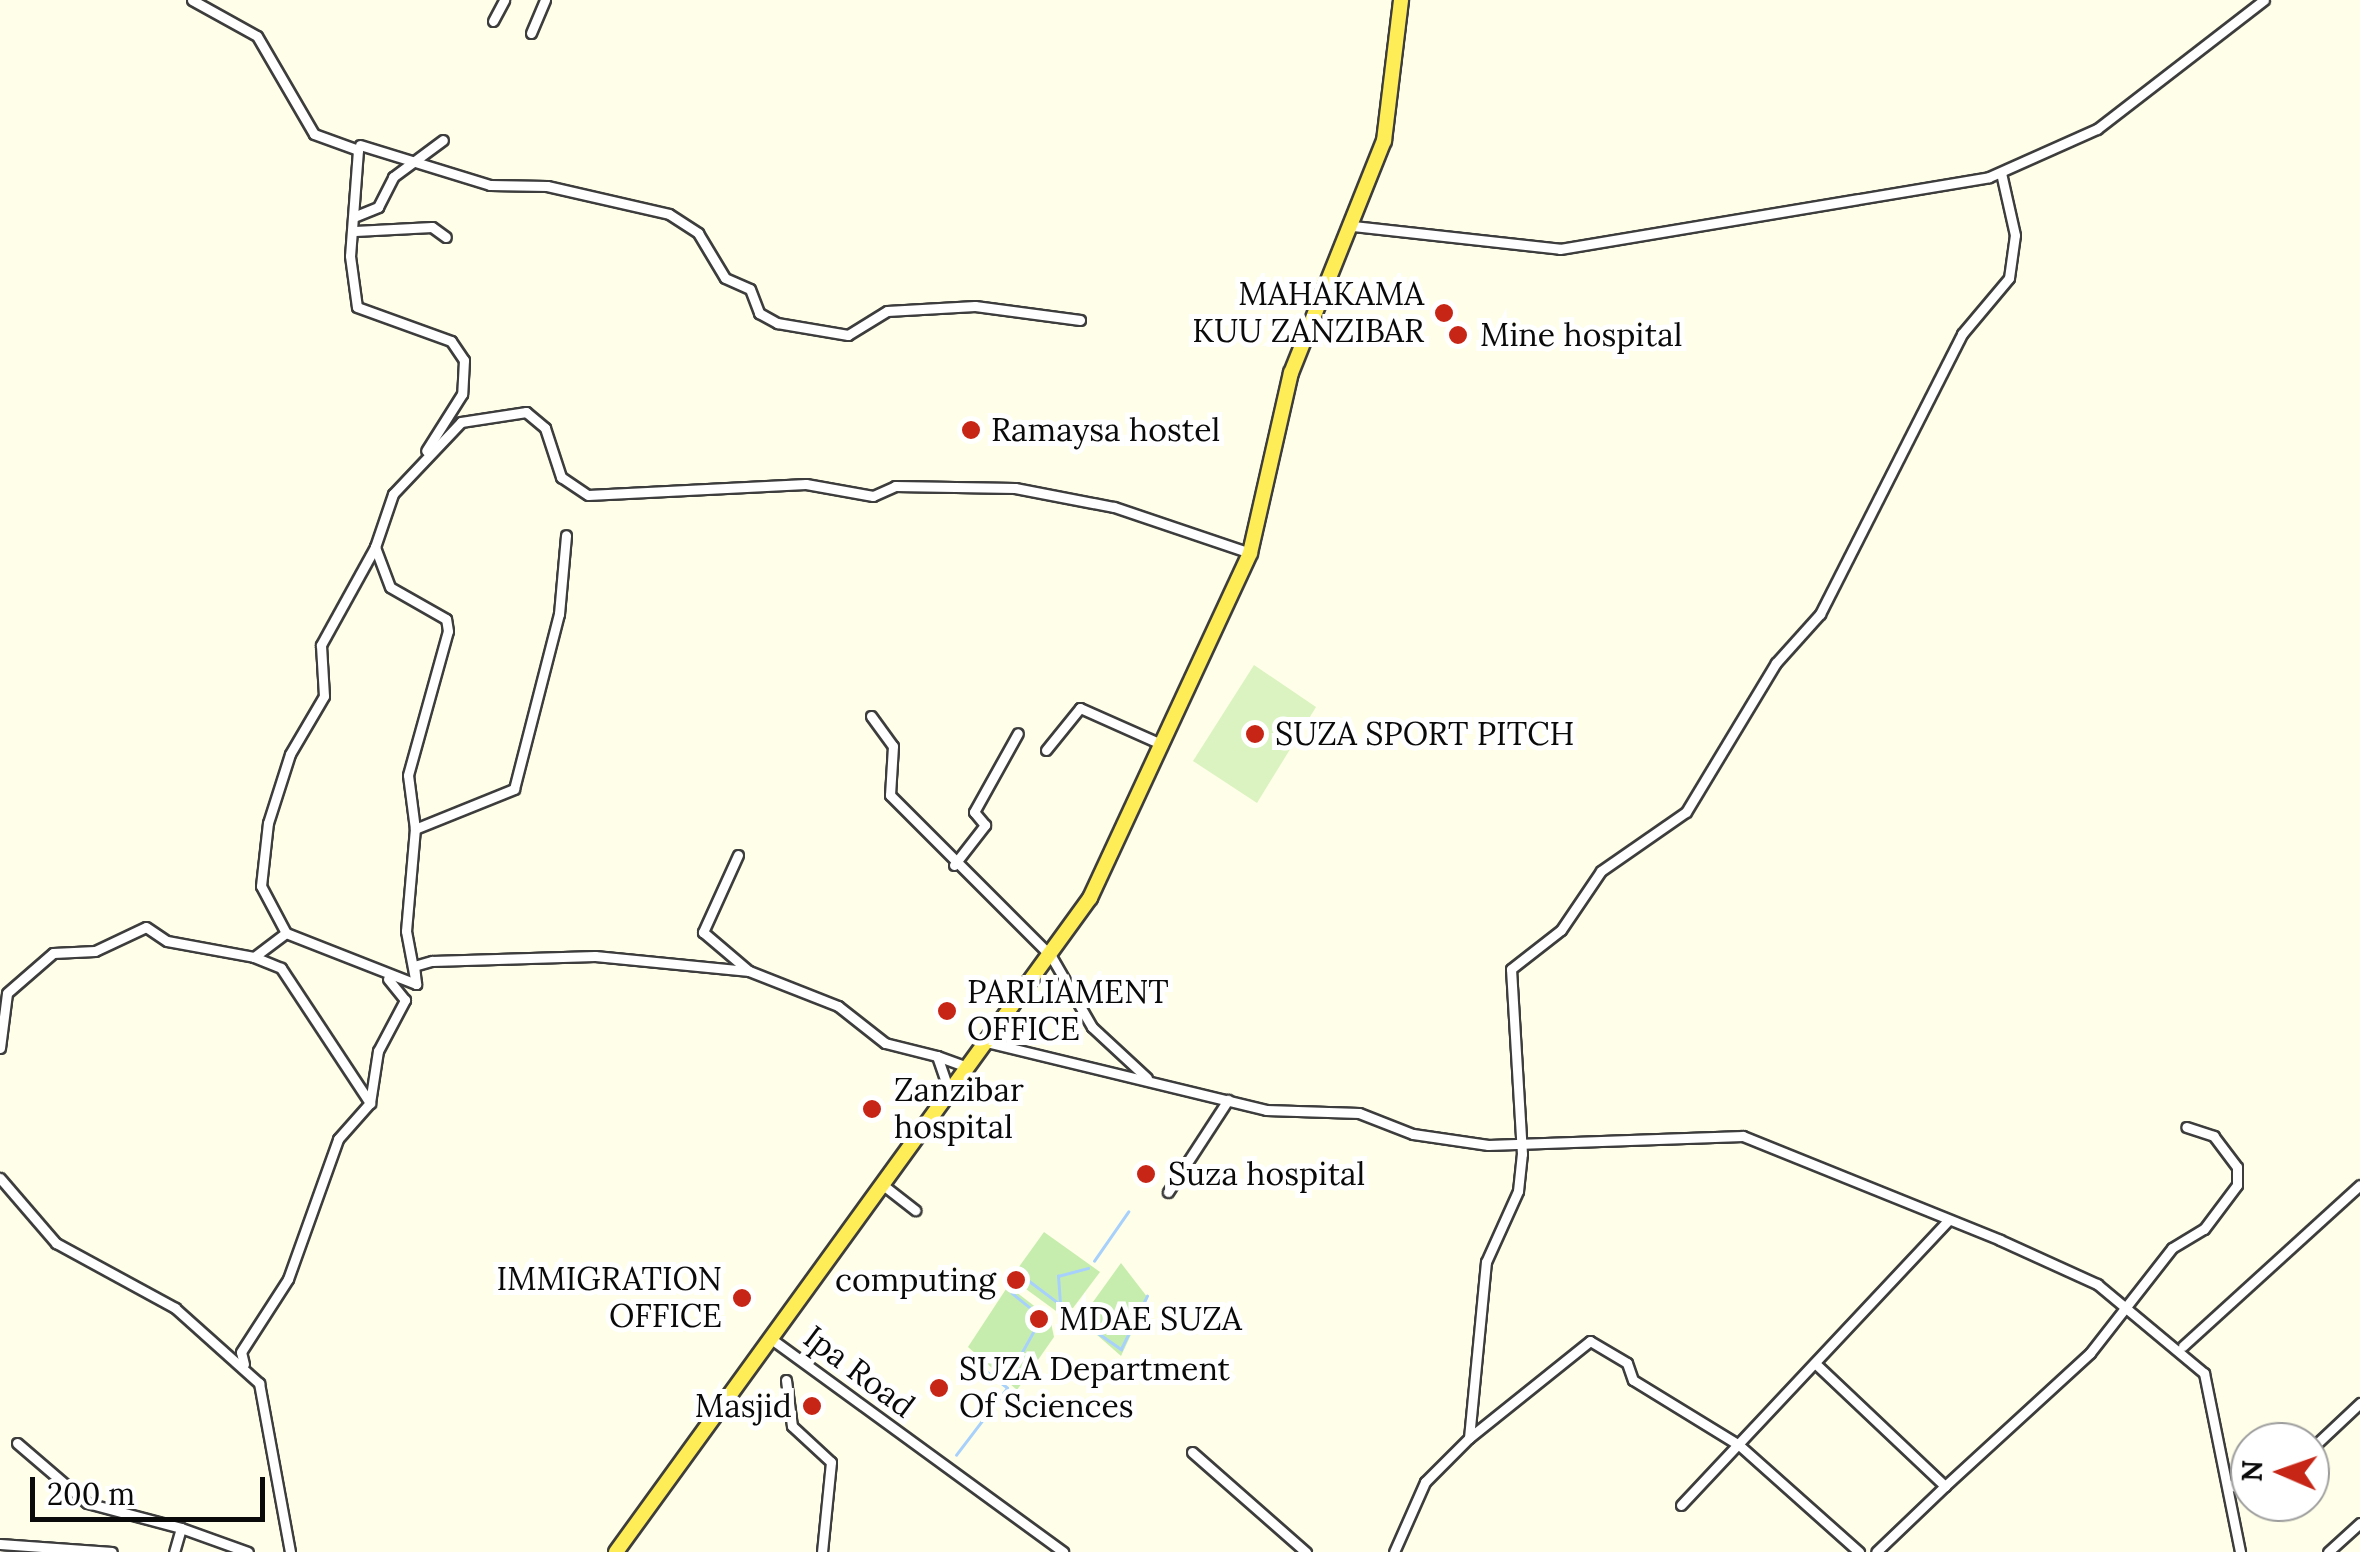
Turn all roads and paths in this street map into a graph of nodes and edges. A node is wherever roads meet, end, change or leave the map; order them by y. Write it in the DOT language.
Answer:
graph roads {
  1 [pos="192,0"];
  2 [pos="504,0"];
  3 [pos="546,0"];
  4 [pos="1401,0"];
  5 [pos="2264,0"];
  6 [pos="493,21"];
  7 [pos="532,34"];
  8 [pos="444,140"];
  9 [pos="360,145"];
  10 [pos="410,163"];
  11 [pos="2001,173"];
  12 [pos="356,216"];
  13 [pos="1352,226"];
  14 [pos="356,231"];
  15 [pos="446,238"];
  16 [pos="1080,320"];
  17 [pos="425,454"];
  18 [pos="566,536"];
  19 [pos="375,547"];
  20 [pos="1250,554"];
  21 [pos="871,716"];
  22 [pos="1018,733"];
  23 [pos="1162,744"];
  24 [pos="1046,750"];
  25 [pos="416,829"];
  26 [pos="738,856"];
  27 [pos="954,866"];
  28 [pos="286,933"];
  29 [pos="1051,956"];
  30 [pos="254,958"];
  31 [pos="749,971"];
  32 [pos="388,979"];
  33 [pos="416,984"];
  34 [pos="990,1043"];
  35 [pos="0,1048"];
  36 [pos="938,1056"];
  37 [pos="971,1068"];
  38 [pos="1150,1080"];
  39 [pos="951,1096"];
  40 [pos="1228,1100"];
  41 [pos="370,1103"];
  42 [pos="2186,1127"];
  43 [pos="1522,1146"];
  44 [pos="0,1178"];
  45 [pos="2360,1185"];
  46 [pos="883,1186"];
  47 [pos="1168,1192"];
  48 [pos="916,1210"];
  49 [pos="1948,1221"];
  50 [pos="2126,1305"];
  51 [pos="770,1338"];
  52 [pos="2182,1346"];
  53 [pos="1818,1366"];
  54 [pos="250,1376"];
  55 [pos="786,1380"];
  56 [pos="2360,1403"];
  57 [pos="2330,1431"];
  58 [pos="1469,1438"];
  59 [pos="17,1443"];
  60 [pos="1740,1444"];
  61 [pos="1192,1452"];
  62 [pos="2230,1485"];
  63 [pos="1945,1486"];
  64 [pos="1681,1504"];
  65 [pos="2236,1522"];
  66 [pos="2360,1523"];
  67 [pos="181,1528"];
  68 [pos="0,1544"];
  69 [pos="112,1552"];
  70 [pos="174,1552"];
  71 [pos="248,1552"];
  72 [pos="290,1552"];
  73 [pos="616,1552"];
  74 [pos="822,1552"];
  75 [pos="1063,1552"];
  76 [pos="1306,1552"];
  77 [pos="1394,1552"];
  78 [pos="1859,1552"];
  79 [pos="1876,1552"];
  80 [pos="2240,1552"];
  81 [pos="2328,1552"];
  1 -- 12 [label="street"];
  2 -- 6 [label="street"];
  3 -- 7 [label="street"];
  4 -- 13 [label="main road"];
  5 -- 11 [label="street"];
  8 -- 10 [label="street"];
  9 -- 10 [label="street"];
  10 -- 12 [label="street"];
  10 -- 16 [label="street"];
  11 -- 13 [label="street"];
  11 -- 43 [label="street"];
  12 -- 14 [label="street"];
  13 -- 20 [label="main road"];
  14 -- 15 [label="street"];
  14 -- 17 [label="street"];
  17 -- 19 [label="street"];
  17 -- 20 [label="street"];
  18 -- 25 [label="street"];
  19 -- 25 [label="street"];
  19 -- 28 [label="street"];
  20 -- 23 [label="main road"];
  21 -- 27 [label="street"];
  22 -- 27 [label="street"];
  23 -- 24 [label="street"];
  23 -- 29 [label="main road"];
  25 -- 33 [label="street"];
  26 -- 31 [label="street"];
  27 -- 29 [label="street"];
  28 -- 30 [label="street"];
  28 -- 32 [label="street"];
  29 -- 34 [label="main road"];
  29 -- 38 [label="street"];
  30 -- 35 [label="street"];
  30 -- 41 [label="street"];
  31 -- 33 [label="street"];
  31 -- 36 [label="street"];
  32 -- 33 [label="street"];
  32 -- 41 [label="street"];
  34 -- 37 [label="main road"];
  34 -- 38 [label="street"];
  36 -- 37 [label="street"];
  36 -- 39 [label="street"];
  37 -- 39 [label="main road"];
  38 -- 40 [label="street"];
  39 -- 46 [label="main road"];
  40 -- 43 [label="street"];
  40 -- 47 [label="street"];
  41 -- 54 [label="street"];
  42 -- 50 [label="street"];
  43 -- 49 [label="street"];
  43 -- 58 [label="street"];
  44 -- 54 [label="street"];
  45 -- 52 [label="street"];
  46 -- 48 [label="street"];
  46 -- 51 [label="main road"];
  49 -- 50 [label="street"];
  49 -- 53 [label="street"];
  50 -- 52 [label="street"];
  50 -- 63 [label="street"];
  51 -- 73 [label="main road"];
  51 -- 75 [label="street, Ipa Road"];
  52 -- 62 [label="street"];
  53 -- 60 [label="street"];
  53 -- 63 [label="street"];
  54 -- 72 [label="street"];
  55 -- 74 [label="street"];
  56 -- 57 [label="street"];
  58 -- 60 [label="street"];
  58 -- 77 [label="street"];
  59 -- 67 [label="street"];
  60 -- 64 [label="street"];
  60 -- 78 [label="street"];
  61 -- 76 [label="street"];
  63 -- 79 [label="street"];
  65 -- 80 [label="street"];
  66 -- 81 [label="street"];
  67 -- 70 [label="street"];
  67 -- 71 [label="street"];
  68 -- 69 [label="street"];
}
